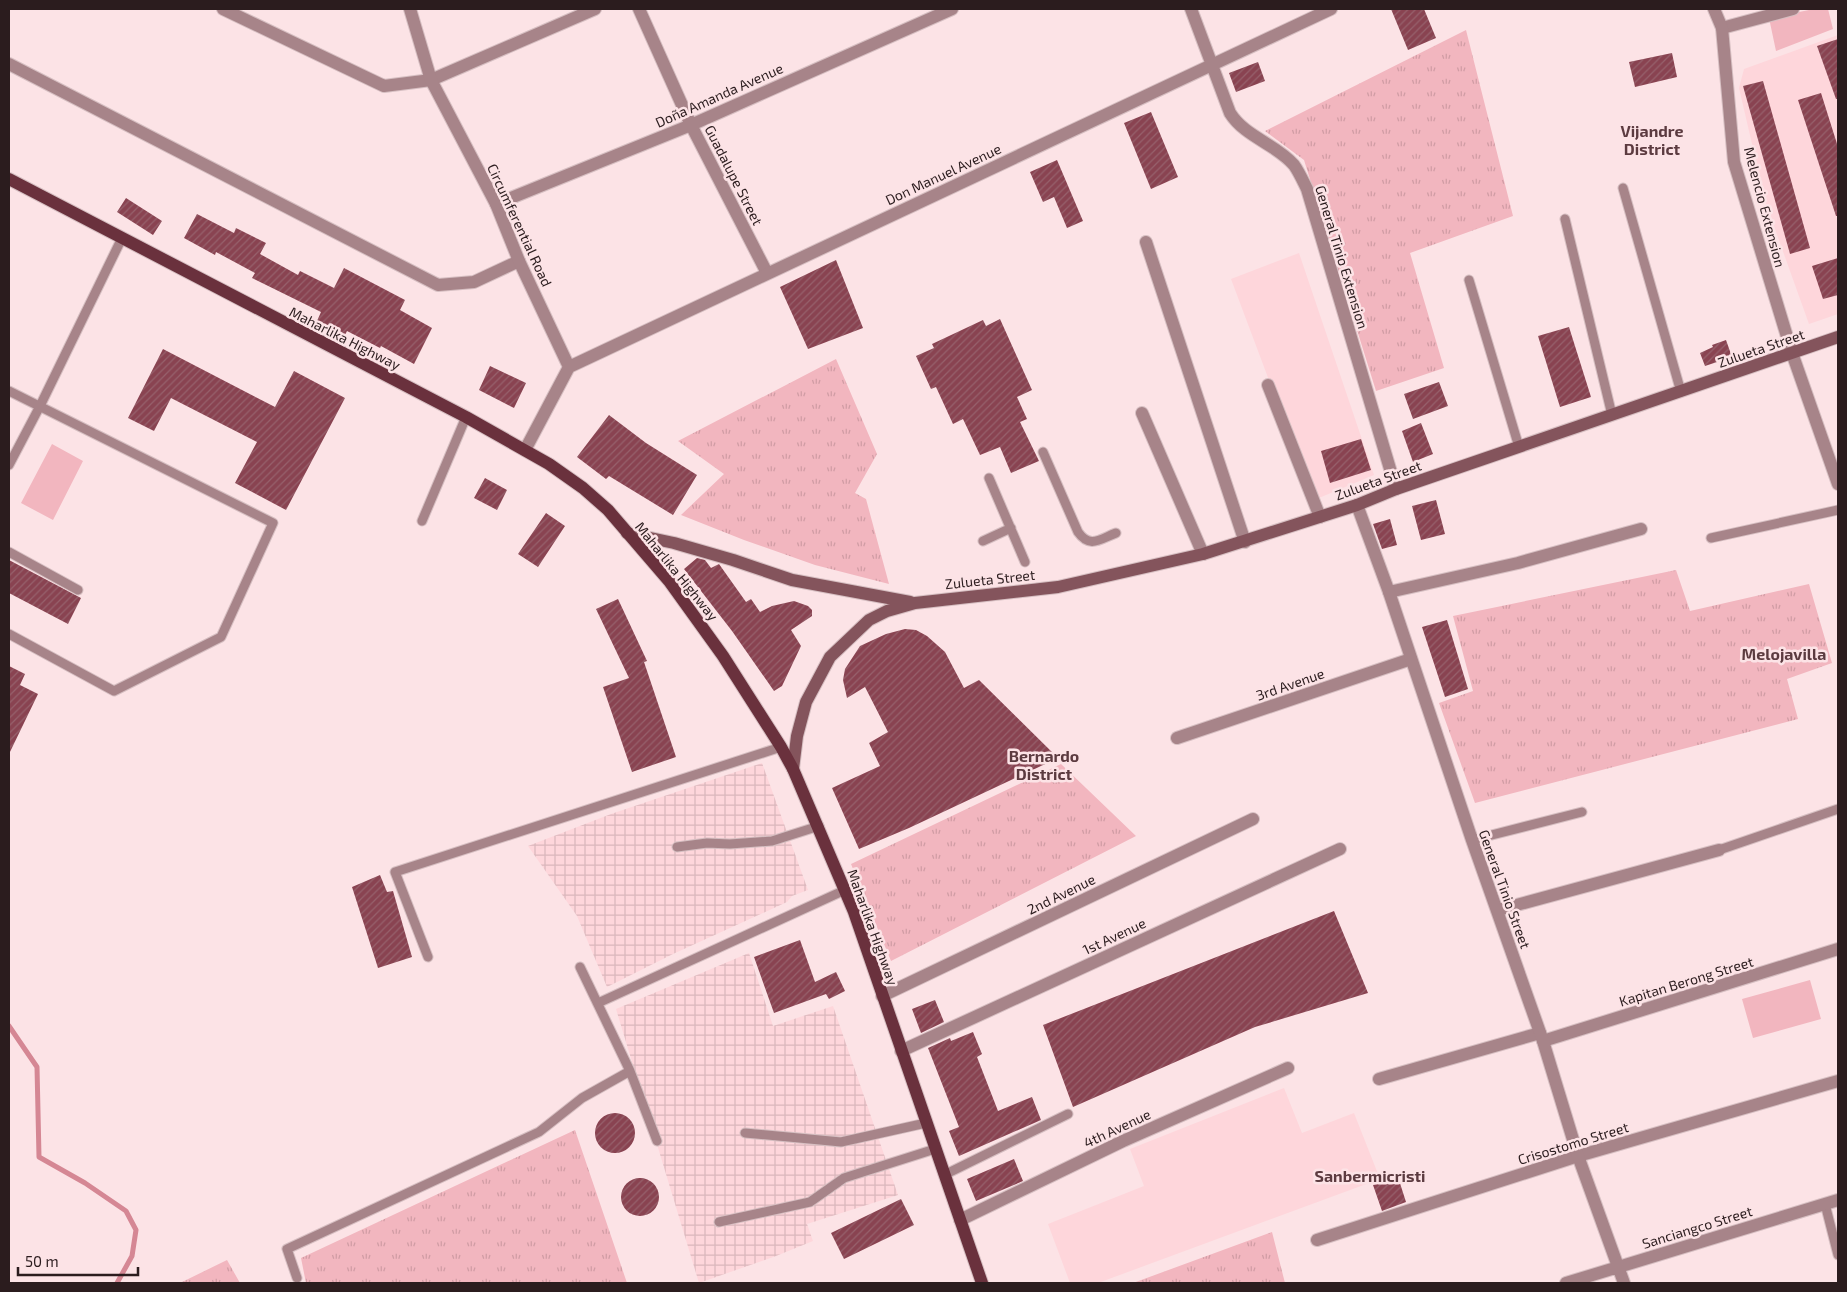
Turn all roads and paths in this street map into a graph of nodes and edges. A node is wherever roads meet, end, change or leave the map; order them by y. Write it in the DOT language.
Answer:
graph roads {
  1 [pos="222,9"];
  2 [pos="410,9"];
  3 [pos="595,9"];
  4 [pos="639,9"];
  5 [pos="952,9"];
  6 [pos="1191,9"];
  7 [pos="1331,9"];
  8 [pos="1714,9"];
  9 [pos="1793,9"];
  10 [pos="1722,28"];
  11 [pos="9,64"];
  12 [pos="1213,64"];
  13 [pos="431,80"];
  14 [pos="692,124"];
  15 [pos="9,179"];
  16 [pos="1623,188"];
  17 [pos="496,204"];
  18 [pos="1565,219"];
  19 [pos="122,238"];
  20 [pos="1146,242"];
  21 [pos="520,262"];
  22 [pos="767,273"];
  23 [pos="1469,280"];
  24 [pos="1838,336"];
  25 [pos="1792,353"];
  26 [pos="569,367"];
  27 [pos="1268,385"];
  28 [pos="9,391"];
  29 [pos="1681,392"];
  30 [pos="40,406"];
  31 [pos="1142,413"];
  32 [pos="1612,415"];
  33 [pos="466,417"];
  34 [pos="1519,447"];
  35 [pos="525,450"];
  36 [pos="1043,452"];
  37 [pos="9,465"];
  38 [pos="989,478"];
  39 [pos="1838,484"];
  40 [pos="1396,488"];
  41 [pos="1358,505"];
  42 [pos="1838,510"];
  43 [pos="1320,517"];
  44 [pos="422,520"];
  45 [pos="1010,528"];
  46 [pos="1641,529"];
  47 [pos="627,533"];
  48 [pos="1116,533"];
  49 [pos="1711,538"];
  50 [pos="983,541"];
  51 [pos="1245,542"];
  52 [pos="9,552"];
  53 [pos="1203,554"];
  54 [pos="1025,562"];
  55 [pos="78,590"];
  56 [pos="1389,592"];
  57 [pos="915,603"];
  58 [pos="9,634"];
  59 [pos="1411,659"];
  60 [pos="1178,738"];
  61 [pos="781,746"];
  62 [pos="793,769"];
  63 [pos="1838,809"];
  64 [pos="1582,812"];
  65 [pos="1253,819"];
  66 [pos="818,826"];
  67 [pos="1472,840"];
  68 [pos="677,847"];
  69 [pos="1340,849"];
  70 [pos="1719,850"];
  71 [pos="845,890"];
  72 [pos="1498,910"];
  73 [pos="1838,949"];
  74 [pos="428,957"];
  75 [pos="580,967"];
  76 [pos="882,996"];
  77 [pos="598,1004"];
  78 [pos="1542,1037"];
  79 [pos="902,1051"];
  80 [pos="1288,1068"];
  81 [pos="630,1071"];
  82 [pos="1379,1079"];
  83 [pos="1838,1081"];
  84 [pos="1068,1114"];
  85 [pos="926,1123"];
  86 [pos="745,1132"];
  87 [pos="657,1141"];
  88 [pos="935,1149"];
  89 [pos="1578,1156"];
  90 [pos="944,1176"];
  91 [pos="1838,1200"];
  92 [pos="1825,1204"];
  93 [pos="960,1220"];
  94 [pos="719,1222"];
  95 [pos="1317,1240"];
  96 [pos="1838,1255"];
  97 [pos="1619,1267"];
  98 [pos="297,1278"];
  99 [pos="982,1283"];
  100 [pos="1566,1283"];
  101 [pos="1624,1283"];
  1 -- 13 [label="street"];
  2 -- 13 [label="street, Circumferential Road"];
  3 -- 13 [label="street"];
  4 -- 14 [label="street, Guadalupe Street"];
  5 -- 14 [label="street, Doña Amanda Avenue"];
  6 -- 12 [label="street, General Tinio Extension"];
  7 -- 12 [label="street, Don Manuel Avenue"];
  8 -- 10 [label="street, Melencio Extension"];
  9 -- 10 [label="street"];
  10 -- 25 [label="street, Melencio Extension"];
  11 -- 21 [label="street"];
  12 -- 22 [label="street, Don Manuel Avenue"];
  12 -- 40 [label="street, General Tinio Extension"];
  13 -- 17 [label="street, Circumferential Road"];
  14 -- 17 [label="street, Doña Amanda Avenue"];
  14 -- 22 [label="street, Guadalupe Street"];
  15 -- 19 [label="main road, Maharlika Highway"];
  16 -- 29 [label="lane"];
  17 -- 21 [label="street, Circumferential Road"];
  18 -- 32 [label="lane"];
  19 -- 30 [label="lane"];
  19 -- 33 [label="main road, Maharlika Highway"];
  20 -- 51 [label="street"];
  21 -- 26 [label="street, Circumferential Road"];
  22 -- 26 [label="street, Don Manuel Avenue"];
  23 -- 34 [label="lane"];
  24 -- 25 [label="main road, Zulueta Street"];
  25 -- 29 [label="main road, Zulueta Street"];
  25 -- 39 [label="street, Melencio Extension"];
  26 -- 35 [label="street"];
  27 -- 43 [label="street"];
  28 -- 30 [label="lane"];
  29 -- 32 [label="main road, Zulueta Street"];
  30 -- 37 [label="lane"];
  30 -- 58 [label="lane"];
  31 -- 53 [label="street"];
  32 -- 34 [label="main road, Zulueta Street"];
  33 -- 35 [label="main road, Maharlika Highway"];
  33 -- 44 [label="lane"];
  34 -- 40 [label="main road, Zulueta Street"];
  35 -- 47 [label="main road, Maharlika Highway"];
  36 -- 48 [label="lane"];
  38 -- 45 [label="lane"];
  40 -- 41 [label="main road, Zulueta Street"];
  41 -- 43 [label="main road, Zulueta Street"];
  41 -- 56 [label="street, General Tinio Street"];
  42 -- 49 [label="lane"];
  43 -- 51 [label="main road, Zulueta Street"];
  45 -- 50 [label="lane"];
  45 -- 54 [label="lane"];
  46 -- 56 [label="street"];
  47 -- 57 [label="main road, Zulueta Street"];
  47 -- 61 [label="main road, Maharlika Highway"];
  51 -- 53 [label="main road, Zulueta Street"];
  52 -- 55 [label="lane"];
  53 -- 57 [label="main road, Zulueta Street"];
  56 -- 59 [label="street, General Tinio Street"];
  57 -- 62 [label="main road, Zulueta Street"];
  59 -- 60 [label="street, 3rd Avenue"];
  59 -- 67 [label="street, General Tinio Street"];
  61 -- 62 [label="main road, Maharlika Highway"];
  61 -- 74 [label="lane"];
  62 -- 66 [label="main road, Maharlika Highway"];
  63 -- 70 [label="lane"];
  64 -- 67 [label="lane"];
  65 -- 76 [label="street, 2nd Avenue"];
  66 -- 68 [label="lane"];
  66 -- 71 [label="main road, Maharlika Highway"];
  67 -- 72 [label="street, General Tinio Street"];
  69 -- 79 [label="street, 1st Avenue"];
  70 -- 72 [label="street"];
  71 -- 76 [label="main road, Maharlika Highway"];
  71 -- 77 [label="lane"];
  72 -- 78 [label="street, General Tinio Street"];
  73 -- 78 [label="street, Kapitan Berong Street"];
  75 -- 77 [label="lane"];
  76 -- 79 [label="main road, Maharlika Highway"];
  77 -- 81 [label="lane"];
  78 -- 82 [label="street, Kapitan Berong Street"];
  78 -- 89 [label="street, General Tinio Street"];
  79 -- 85 [label="main road, Maharlika Highway"];
  80 -- 93 [label="street, 4th Avenue"];
  81 -- 87 [label="lane"];
  81 -- 98 [label="lane"];
  83 -- 89 [label="street, Crisostomo Street"];
  84 -- 90 [label="lane"];
  85 -- 86 [label="lane"];
  85 -- 88 [label="main road, Maharlika Highway"];
  88 -- 90 [label="main road, Maharlika Highway"];
  88 -- 94 [label="lane"];
  89 -- 95 [label="street, Crisostomo Street"];
  89 -- 97 [label="street, General Tinio Street"];
  90 -- 93 [label="main road, Maharlika Highway"];
  91 -- 92 [label="street, Sanciangco Street"];
  92 -- 96 [label="lane"];
  92 -- 97 [label="street, Sanciangco Street"];
  93 -- 99 [label="main road, Maharlika Highway"];
  97 -- 100 [label="street, Sanciangco Street"];
  97 -- 101 [label="street, General Tinio Street"];
}
